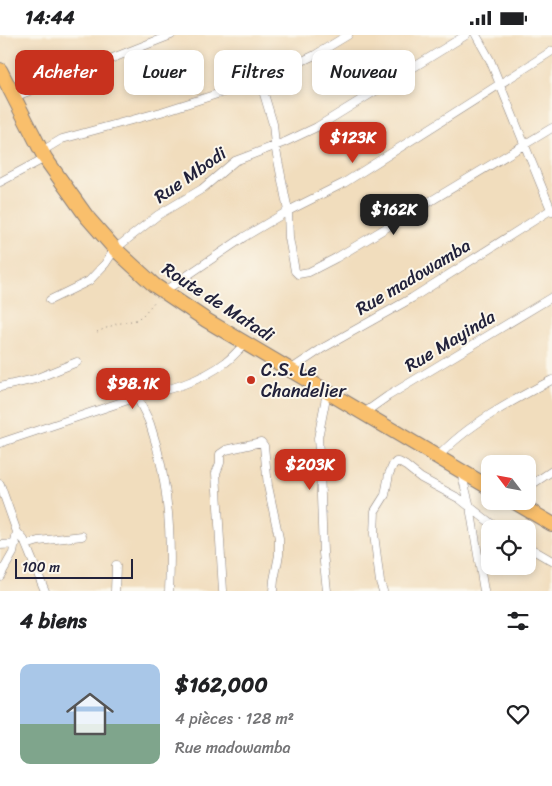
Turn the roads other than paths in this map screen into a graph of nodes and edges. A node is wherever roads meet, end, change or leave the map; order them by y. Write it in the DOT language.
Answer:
graph roads {
  1 [pos="171,35"];
  2 [pos="348,35"];
  3 [pos="466,35"];
  4 [pos="476,35"];
  5 [pos="552,51"];
  6 [pos="302,61"];
  7 [pos="0,70"];
  8 [pos="499,85"];
  9 [pos="214,95"];
  10 [pos="264,95"];
  11 [pos="14,97"];
  12 [pos="552,128"];
  13 [pos="275,145"];
  14 [pos="524,146"];
  15 [pos="44,155"];
  16 [pos="0,182"];
  17 [pos="288,211"];
  18 [pos="552,211"];
  19 [pos="115,249"];
  20 [pos="163,292"];
  21 [pos="552,297"];
  22 [pos="50,300"];
  23 [pos="246,343"];
  24 [pos="78,362"];
  25 [pos="290,370"];
  26 [pos="552,381"];
  27 [pos="0,387"];
  28 [pos="327,392"];
  29 [pos="137,397"];
  30 [pos="364,413"];
  31 [pos="0,443"];
  32 [pos="438,457"];
  33 [pos="461,470"];
  34 [pos="552,471"];
  35 [pos="481,482"];
  36 [pos="536,482"];
  37 [pos="0,484"];
  38 [pos="470,507"];
  39 [pos="528,510"];
  40 [pos="487,520"];
  41 [pos="552,524"];
  42 [pos="17,532"];
  43 [pos="82,536"];
  44 [pos="16,544"];
  45 [pos="0,545"];
  46 [pos="26,545"];
  47 [pos="536,552"];
  48 [pos="552,561"];
  49 [pos="116,565"];
  50 [pos="0,576"];
  51 [pos="45,591"];
  52 [pos="115,591"];
  53 [pos="169,591"];
  54 [pos="224,591"];
  55 [pos="273,591"];
  56 [pos="327,591"];
  57 [pos="383,591"];
  58 [pos="484,591"];
  1 -- 11 [label="street"];
  2 -- 6 [label="street"];
  3 -- 13 [label="street, Rue Mbodi"];
  4 -- 8 [label="street"];
  5 -- 8 [label="street"];
  7 -- 11 [label="highway, Route de Matadi"];
  8 -- 14 [label="street"];
  8 -- 17 [label="street"];
  9 -- 15 [label="street"];
  10 -- 13 [label="street"];
  11 -- 15 [label="highway, Route de Matadi"];
  12 -- 14 [label="street"];
  13 -- 17 [label="street"];
  13 -- 19 [label="street, Rue Mbodi"];
  14 -- 17 [label="street"];
  14 -- 18 [label="street"];
  15 -- 16 [label="street"];
  15 -- 19 [label="highway, Route de Matadi"];
  17 -- 20 [label="street"];
  18 -- 25 [label="street, Rue madowamba"];
  19 -- 20 [label="highway, Route de Matadi"];
  19 -- 22 [label="street, Rue Mbodi"];
  20 -- 23 [label="highway, Route de Matadi"];
  21 -- 30 [label="street, Rue Mayinda"];
  23 -- 25 [label="highway, Route de Matadi"];
  23 -- 29 [label="street"];
  24 -- 27 [label="street"];
  25 -- 28 [label="highway, Route de Matadi"];
  26 -- 32 [label="street"];
  28 -- 30 [label="highway, Route de Matadi"];
  28 -- 56 [label="street"];
  29 -- 31 [label="street"];
  29 -- 53 [label="street"];
  30 -- 32 [label="highway, Route de Matadi"];
  32 -- 33 [label="highway, Route de Matadi"];
  33 -- 35 [label="highway, Route de Matadi"];
  33 -- 38 [label="street"];
  34 -- 36 [label="street"];
  37 -- 42 [label="street"];
  38 -- 40 [label="street"];
  38 -- 57 [label="street"];
  38 -- 58 [label="street"];
  39 -- 41 [label="highway"];
  42 -- 44 [label="street"];
  42 -- 46 [label="street"];
  43 -- 46 [label="street"];
  44 -- 45 [label="street"];
  44 -- 50 [label="street"];
  46 -- 51 [label="street"];
  47 -- 48 [label="street"];
  49 -- 52 [label="street"];
  54 -- 55 [label="street"];
}
